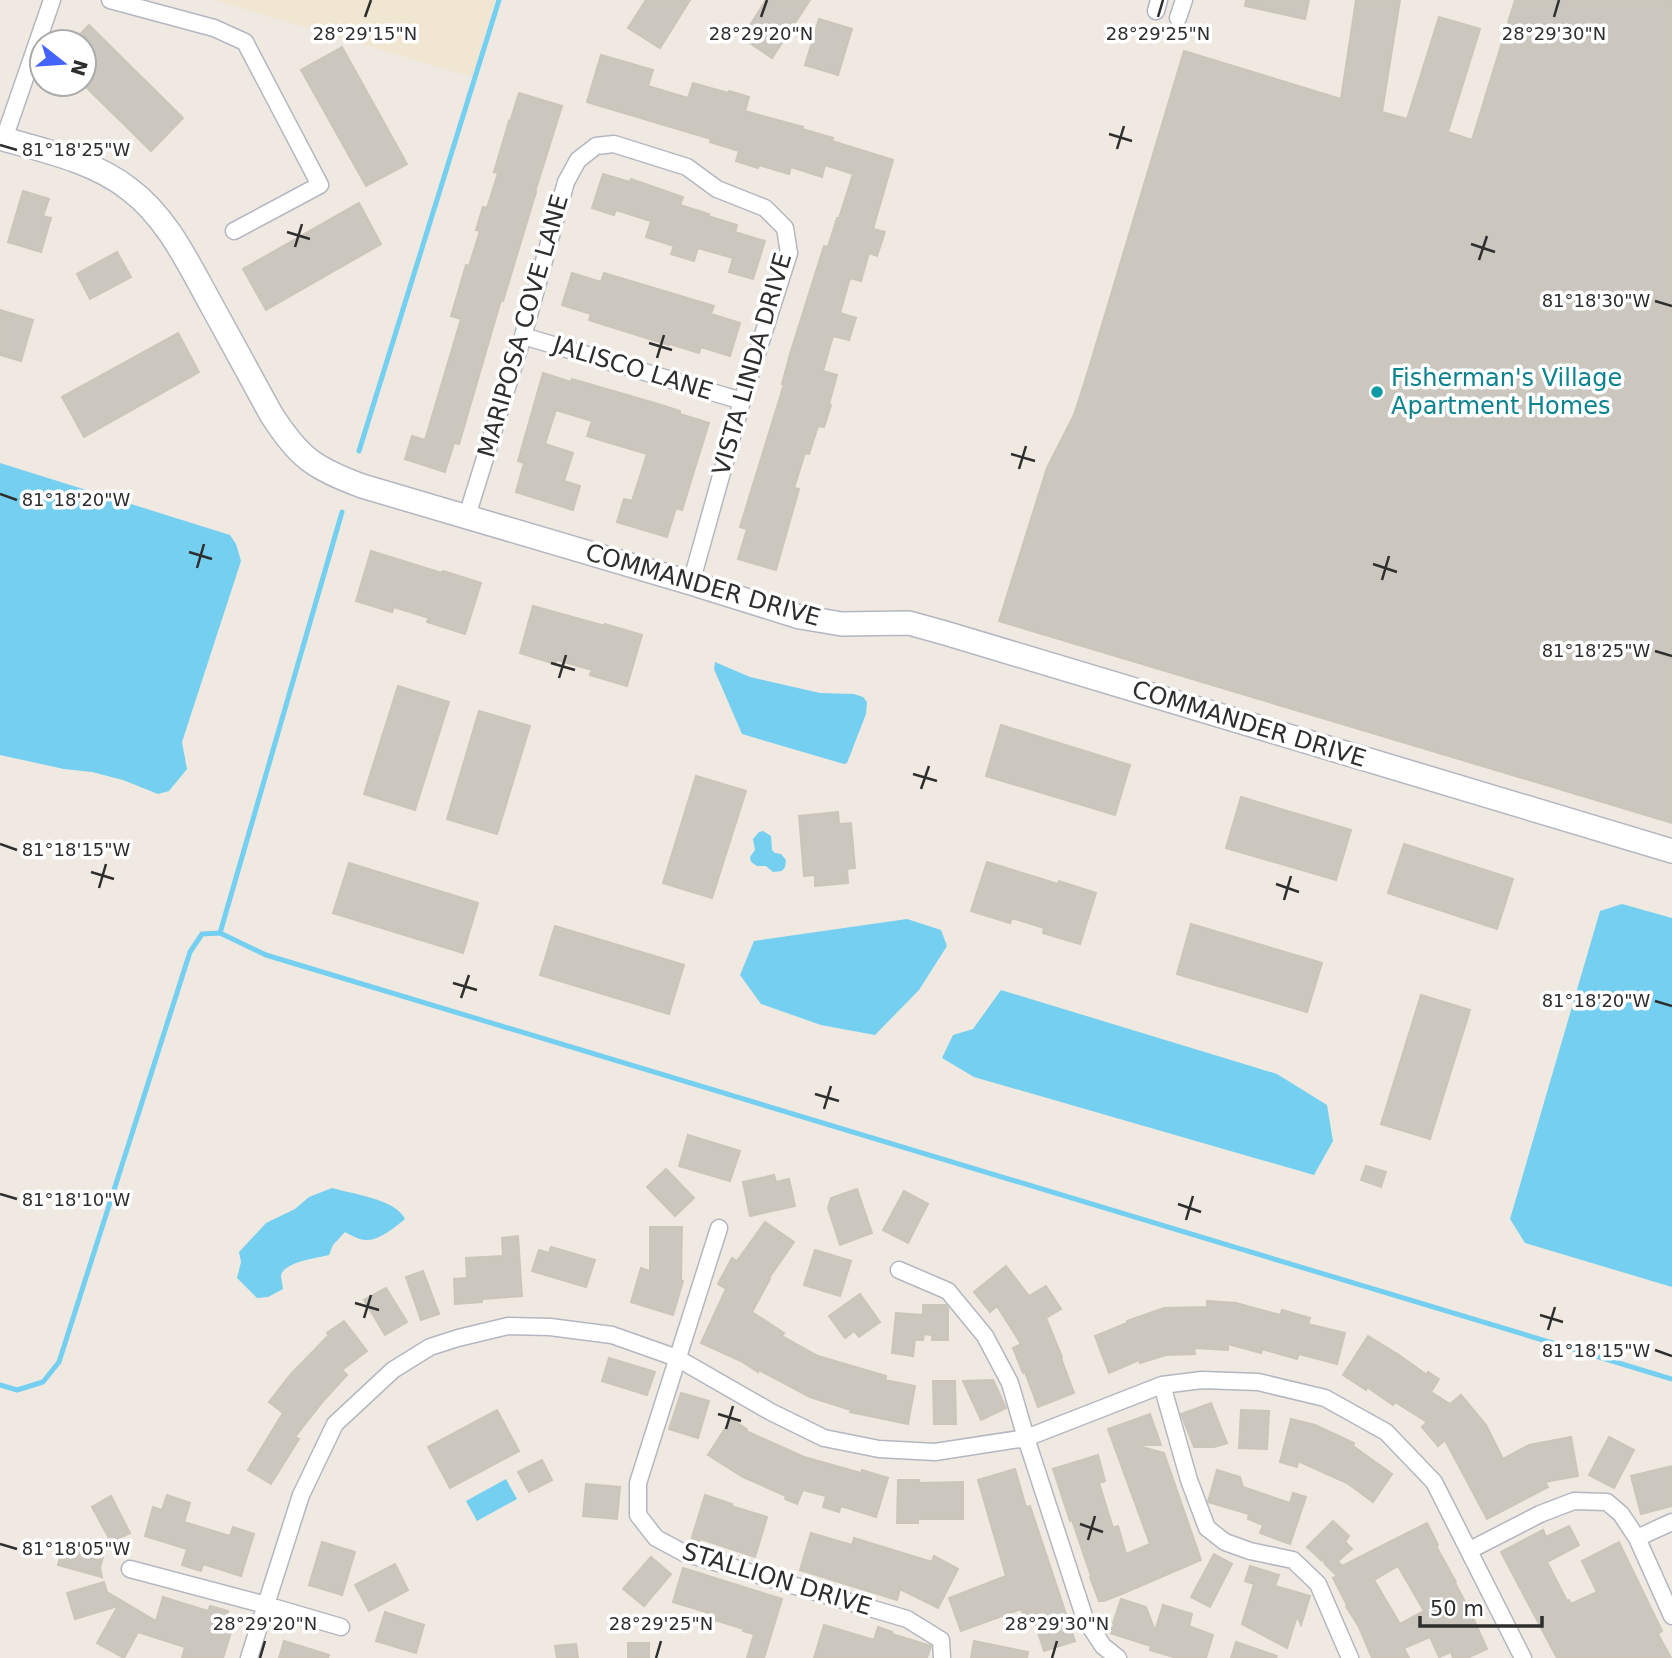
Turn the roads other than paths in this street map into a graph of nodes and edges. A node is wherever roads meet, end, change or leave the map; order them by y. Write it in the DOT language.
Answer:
graph roads {
  1 [pos="52,0"];
  2 [pos="110,0"];
  3 [pos="1184,0"];
  4 [pos="1178,18"];
  5 [pos="2,138"];
  6 [pos="596,146"];
  7 [pos="234,231"];
  8 [pos="523,336"];
  9 [pos="742,401"];
  10 [pos="467,516"];
  11 [pos="691,583"];
  12 [pos="1672,851"];
  13 [pos="719,1228"];
  14 [pos="899,1270"];
  15 [pos="677,1358"];
  16 [pos="1162,1385"];
  17 [pos="1026,1438"];
  18 [pos="1672,1522"];
  19 [pos="1637,1538"];
  20 [pos="1470,1550"];
  21 [pos="130,1569"];
  22 [pos="266,1605"];
  23 [pos="1672,1616"];
  24 [pos="341,1627"];
  25 [pos="249,1658"];
  26 [pos="942,1658"];
  27 [pos="1118,1658"];
  28 [pos="1350,1658"];
  29 [pos="1523,1658"];
  1 -- 5 [label="street"];
  2 -- 7 [label="street"];
  3 -- 4 [label="street"];
  5 -- 10 [label="street, COMMANDER DRIVE"];
  6 -- 8 [label="street, MARIPOSA COVE LANE"];
  6 -- 9 [label="street, VISTA LINDA DRIVE"];
  8 -- 9 [label="street, JALISCO LANE"];
  8 -- 10 [label="street, MARIPOSA COVE LANE"];
  9 -- 11 [label="street, VISTA LINDA DRIVE"];
  10 -- 11 [label="street, COMMANDER DRIVE"];
  11 -- 12 [label="street, COMMANDER DRIVE"];
  13 -- 15 [label="street"];
  14 -- 17 [label="street"];
  15 -- 17 [label="street"];
  15 -- 22 [label="street"];
  15 -- 26 [label="street, STALLION DRIVE"];
  16 -- 17 [label="street"];
  16 -- 20 [label="street"];
  16 -- 28 [label="street"];
  17 -- 27 [label="street"];
  18 -- 19 [label="street"];
  19 -- 20 [label="street"];
  19 -- 23 [label="street"];
  20 -- 29 [label="street"];
  21 -- 22 [label="street"];
  22 -- 24 [label="street"];
  22 -- 25 [label="street"];
}
